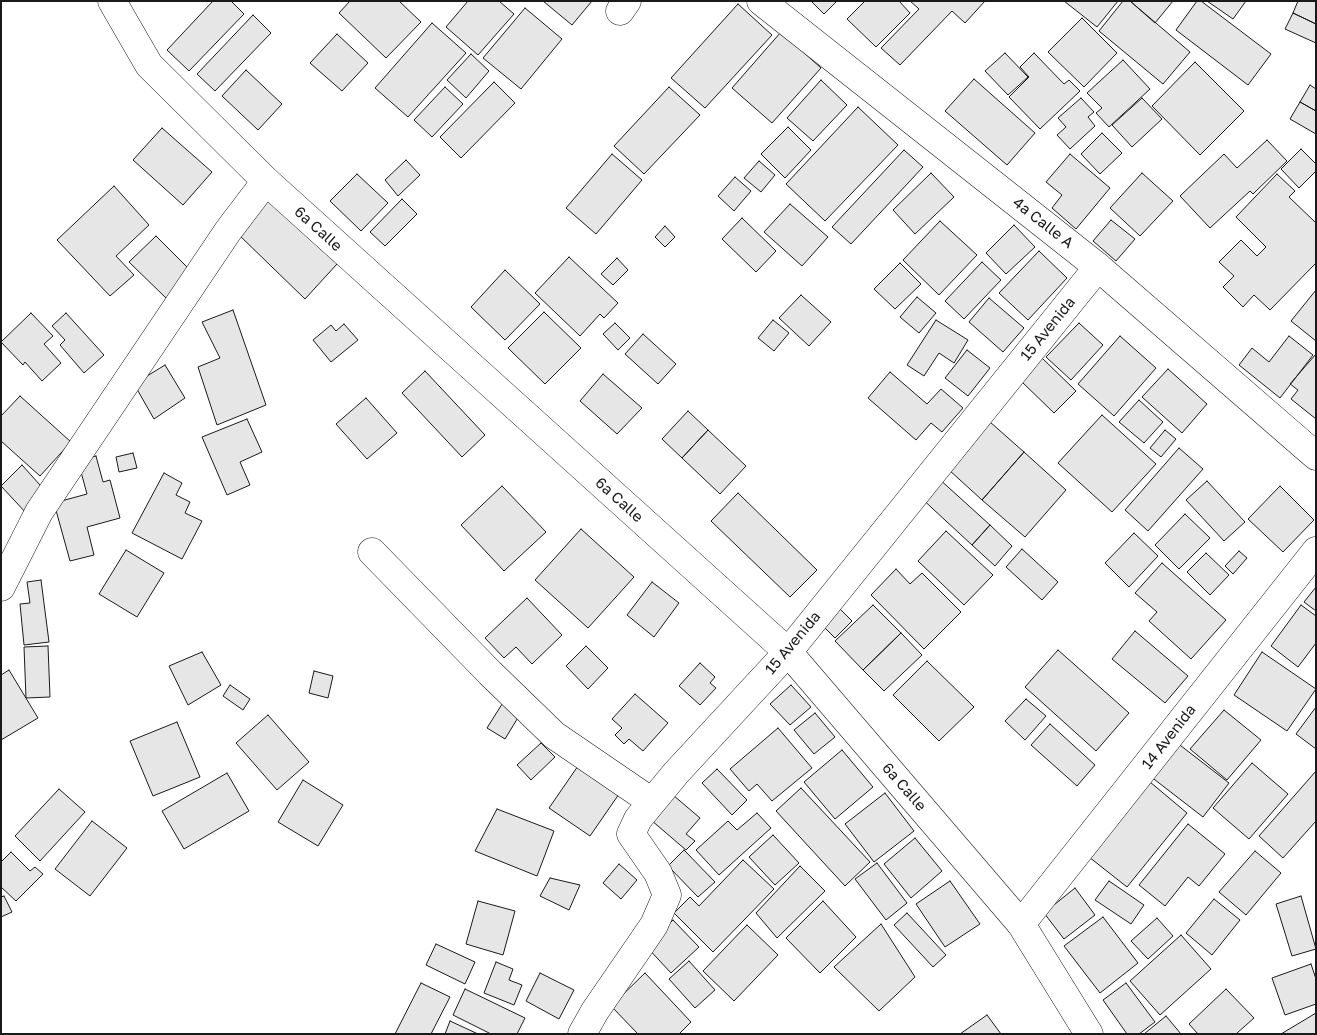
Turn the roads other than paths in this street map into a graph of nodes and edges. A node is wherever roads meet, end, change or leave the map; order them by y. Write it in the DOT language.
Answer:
graph roads {
  1 [pos="112,1"];
  2 [pos="761,1"];
  3 [pos="266,182"];
  4 [pos="1098,267"];
  5 [pos="1316,456"];
  6 [pos="1316,550"];
  7 [pos="372,552"];
  8 [pos="1,586"];
  9 [pos="788,652"];
  10 [pos="652,802"];
  11 [pos="1021,924"];
  12 [pos="582,1034"];
  13 [pos="1088,1034"];
  1 -- 3 [label="street, 6ª Calle"];
  2 -- 4 [label="street, 4a Calle A"];
  3 -- 8 [label="street"];
  3 -- 9 [label="street, 6ª Calle"];
  4 -- 5 [label="street, 4a Calle A"];
  4 -- 9 [label="street, 15 Avenida"];
  6 -- 11 [label="street, 14 Avenida"];
  7 -- 10 [label="street"];
  9 -- 10 [label="street, 15 Avenida"];
  9 -- 11 [label="street, 6ª Calle"];
  10 -- 12 [label="street, 15 Avenida"];
  11 -- 13 [label="street, 6ª Calle"];
}
